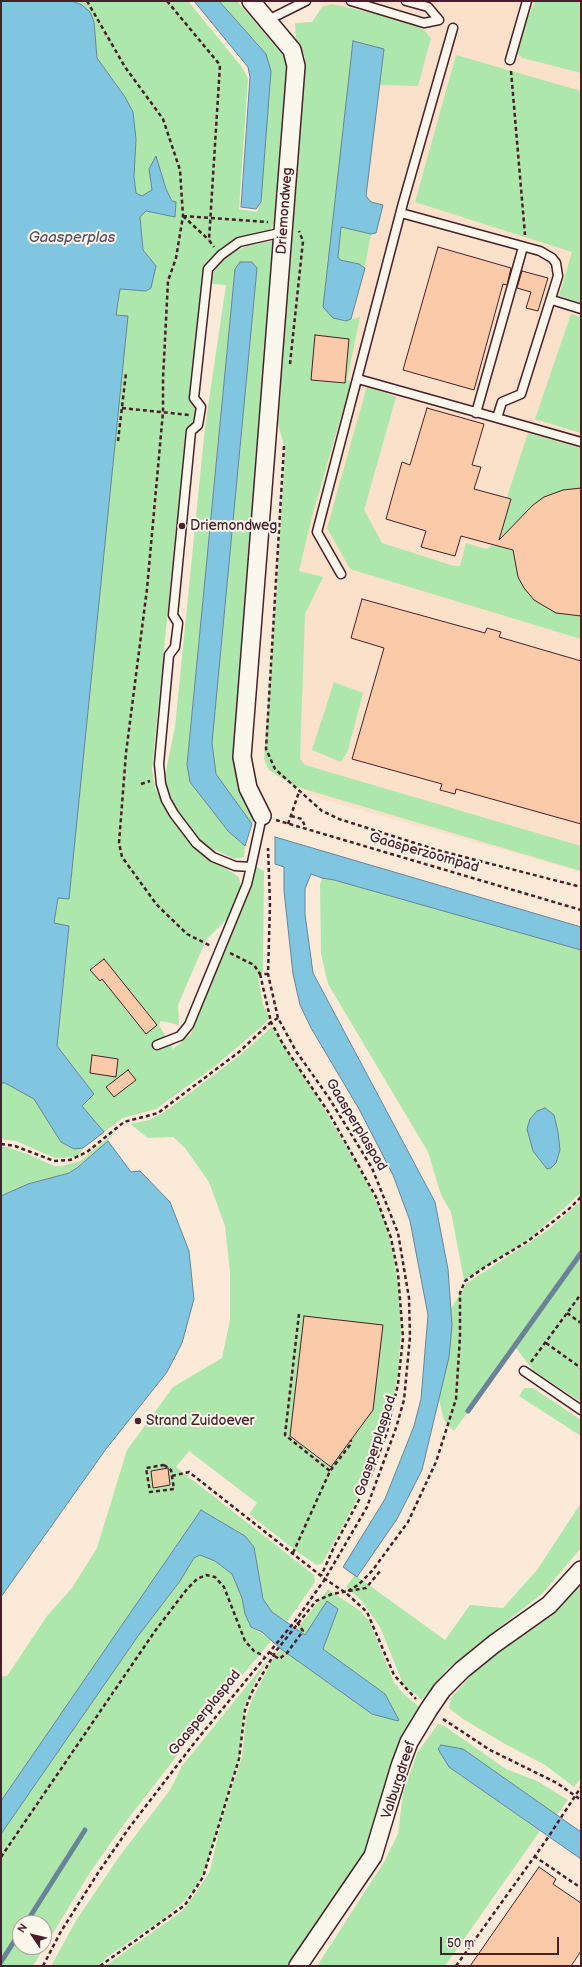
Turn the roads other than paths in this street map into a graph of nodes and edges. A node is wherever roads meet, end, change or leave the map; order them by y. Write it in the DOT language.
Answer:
graph roads {
  1 [pos="252,1"];
  2 [pos="306,1"];
  3 [pos="351,1"];
  4 [pos="406,1"];
  5 [pos="527,1"];
  6 [pos="268,20"];
  7 [pos="453,28"];
  8 [pos="510,60"];
  9 [pos="401,213"];
  10 [pos="284,228"];
  11 [pos="524,247"];
  12 [pos="552,300"];
  13 [pos="581,309"];
  14 [pos="358,379"];
  15 [pos="476,412"];
  16 [pos="497,418"];
  17 [pos="581,442"];
  18 [pos="341,574"];
  19 [pos="262,816"];
  20 [pos="251,867"];
  21 [pos="157,1045"];
  22 [pos="524,1372"];
  23 [pos="581,1410"];
  24 [pos="581,1570"];
  25 [pos="298,1966"];
  1 -- 6 [label="street, Driemondweg"];
  2 -- 6 [label="lane"];
  3 -- 4 [label="lane"];
  5 -- 8 [label="lane"];
  6 -- 10 [label="street, Driemondweg"];
  7 -- 9 [label="lane"];
  9 -- 11 [label="lane"];
  9 -- 14 [label="lane"];
  10 -- 19 [label="street, Driemondweg"];
  10 -- 20 [label="lane"];
  11 -- 12 [label="lane"];
  11 -- 15 [label="lane"];
  12 -- 13 [label="lane"];
  12 -- 16 [label="lane"];
  14 -- 15 [label="lane"];
  14 -- 18 [label="lane"];
  15 -- 16 [label="lane"];
  16 -- 17 [label="lane"];
  19 -- 20 [label="lane"];
  20 -- 21 [label="lane"];
  22 -- 23 [label="lane"];
  24 -- 25 [label="street, Valburgdreef"];
}
